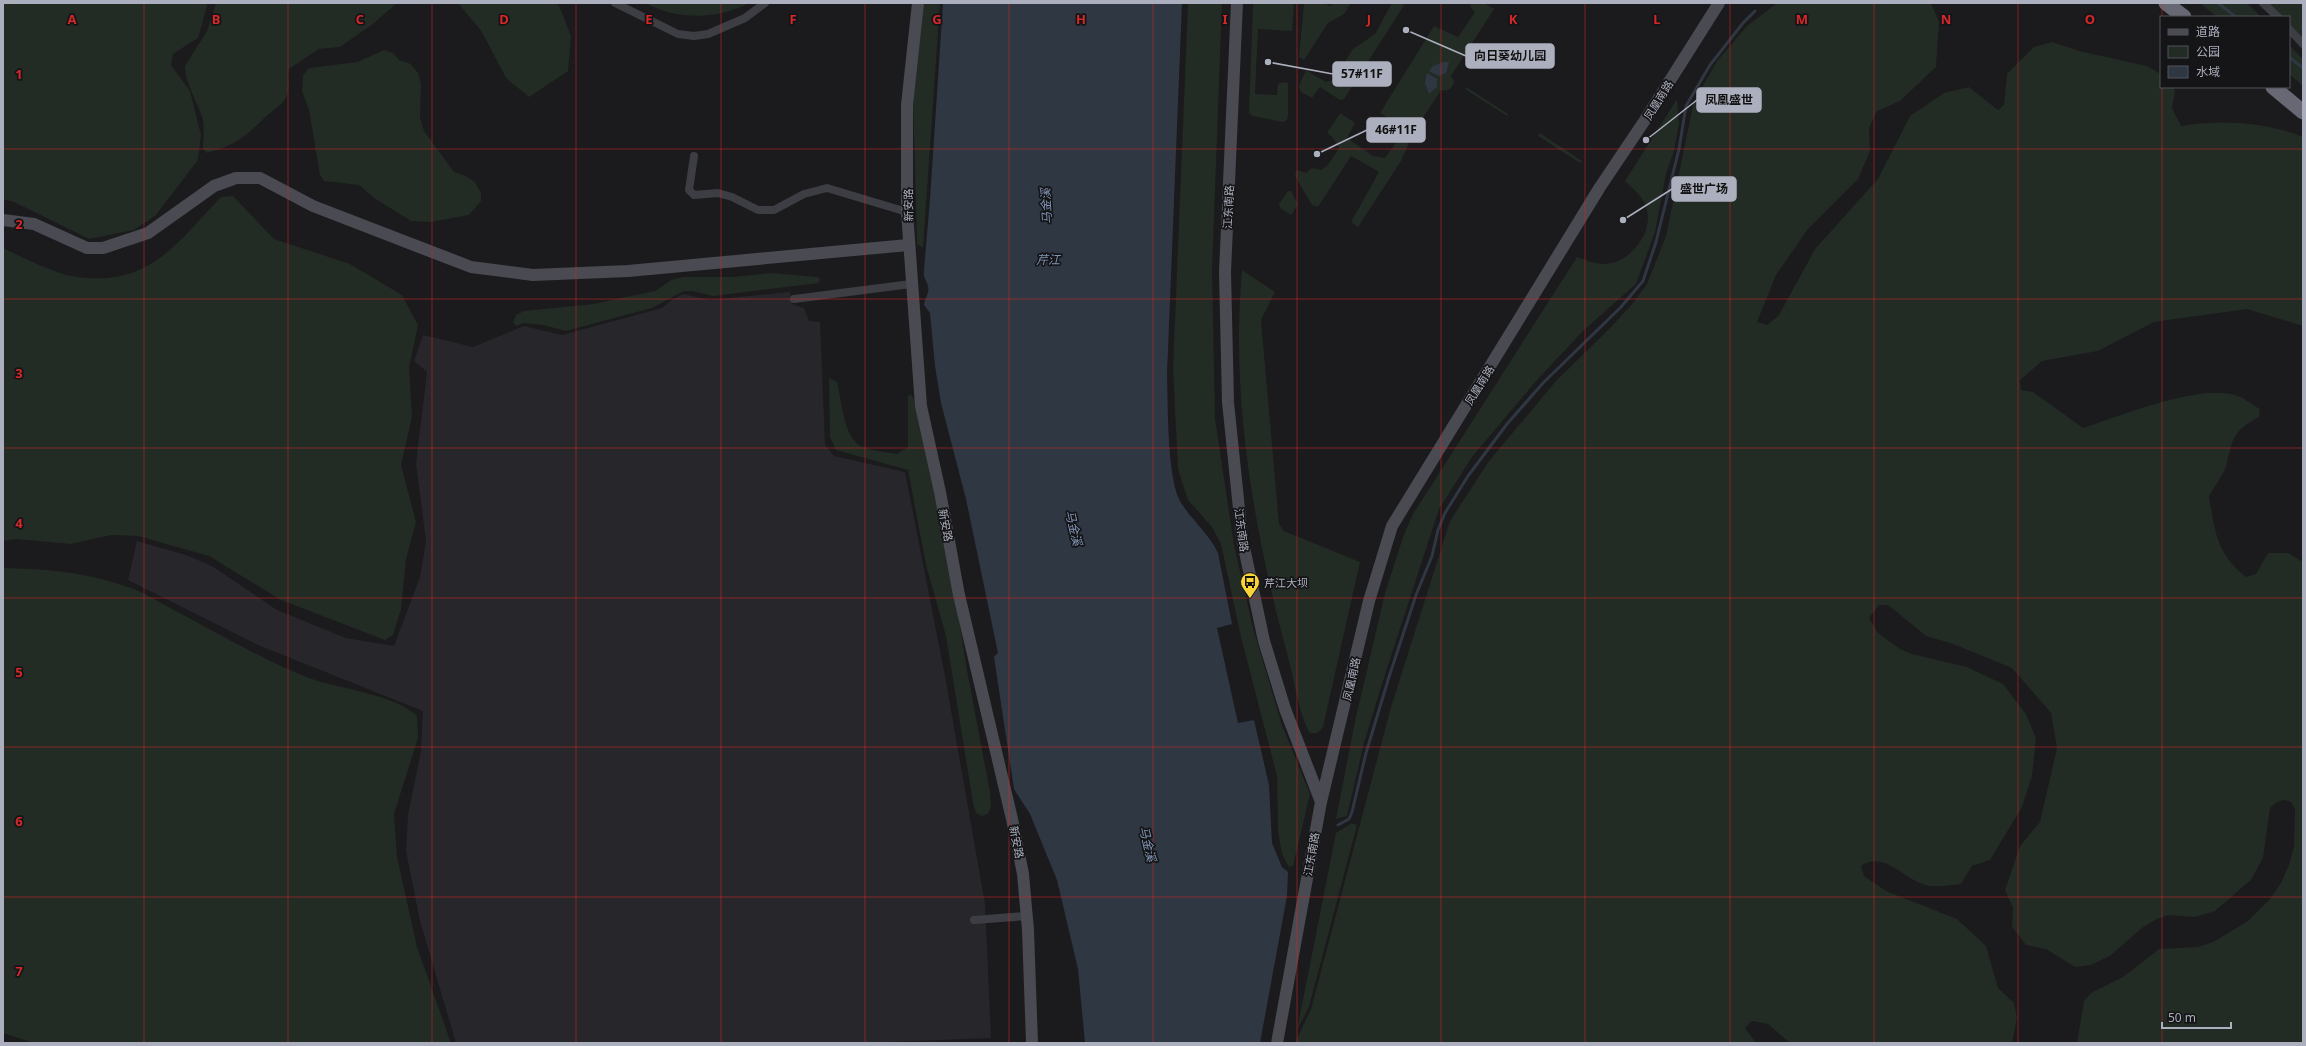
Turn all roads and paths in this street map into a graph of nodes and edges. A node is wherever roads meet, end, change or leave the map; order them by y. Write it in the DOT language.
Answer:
graph roads {
  1 [pos="615,3"];
  2 [pos="765,3"];
  3 [pos="918,3"];
  4 [pos="1237,3"];
  5 [pos="1719,3"];
  6 [pos="2166,3"];
  7 [pos="2263,3"];
  8 [pos="2183,16"];
  9 [pos="2277,16"];
  10 [pos="2290,30"];
  11 [pos="2303,44"];
  12 [pos="2273,88"];
  13 [pos="2303,112"];
  14 [pos="694,156"];
  15 [pos="907,212"];
  16 [pos="3,220"];
  17 [pos="908,245"];
  18 [pos="911,284"];
  19 [pos="794,299"];
  20 [pos="1321,802"];
  21 [pos="1026,916"];
  22 [pos="974,920"];
  23 [pos="1032,1043"];
  24 [pos="1277,1043"];
  1 -- 2 [label="street"];
  3 -- 15 [label="street, 新安路"];
  4 -- 20 [label="street, 江东南路"];
  5 -- 20 [label="street, 凤凰南路"];
  6 -- 8 [label="highway"];
  7 -- 9 [label="street"];
  10 -- 11 [label="street"];
  12 -- 13 [label="highway"];
  14 -- 15 [label="street"];
  15 -- 17 [label="street, 新安路"];
  16 -- 17 [label="street"];
  17 -- 18 [label="street, 新安路"];
  18 -- 19 [label="street"];
  18 -- 21 [label="street, 新安路"];
  20 -- 24 [label="street, 江东南路"];
  21 -- 22 [label="street"];
  21 -- 23 [label="street, 新安路"];
}
